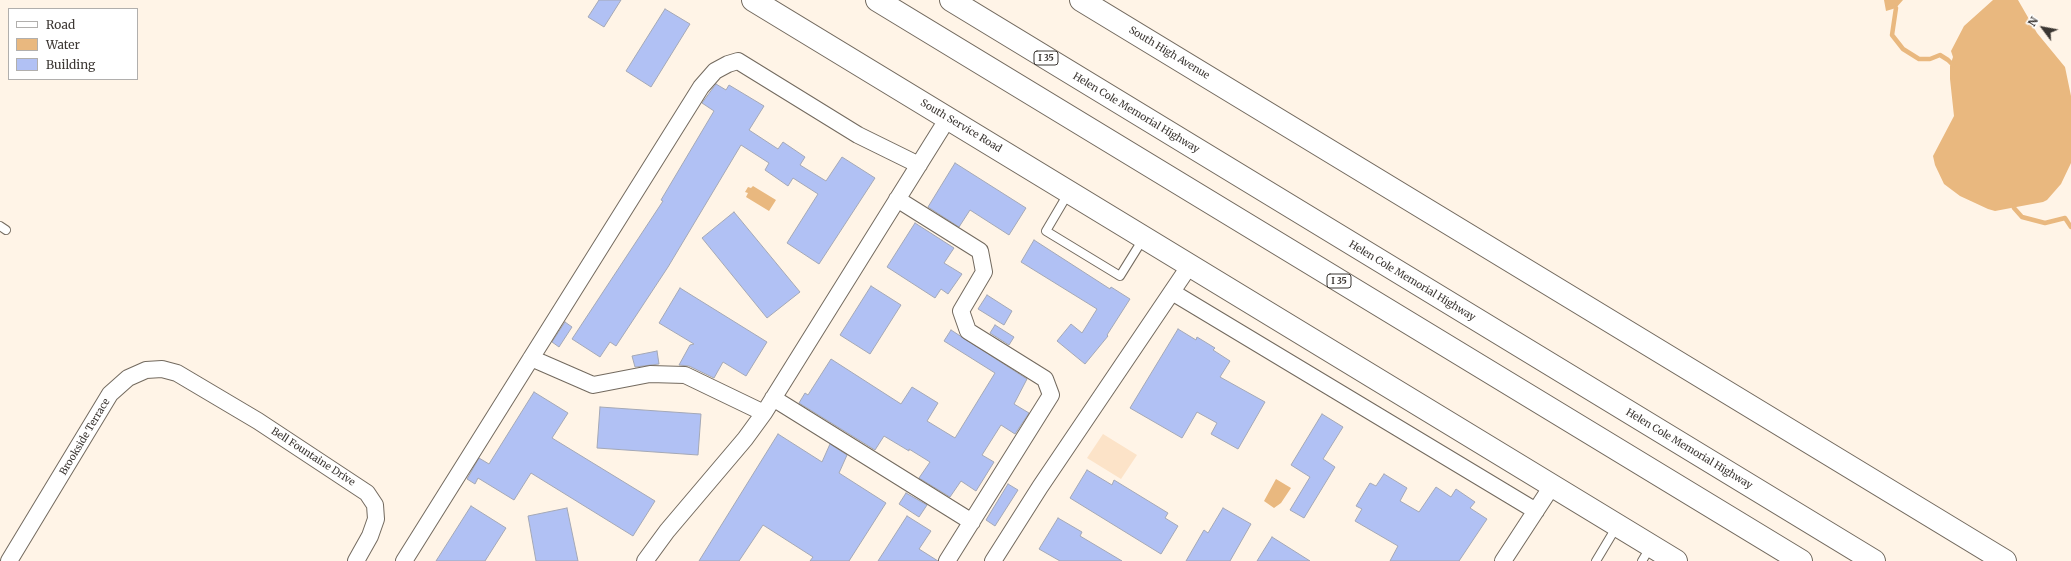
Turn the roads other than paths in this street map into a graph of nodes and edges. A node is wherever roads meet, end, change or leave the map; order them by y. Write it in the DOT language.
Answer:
graph roads {
  1 [pos="753,0"];
  2 [pos="877,0"];
  3 [pos="951,0"];
  4 [pos="1081,0"];
  5 [pos="948,118"];
  6 [pos="919,165"];
  7 [pos="1069,192"];
  8 [pos="897,199"];
  9 [pos="1144,238"];
  10 [pos="1190,265"];
  11 [pos="1172,292"];
  12 [pos="531,358"];
  13 [pos="195,383"];
  14 [pos="773,398"];
  15 [pos="764,413"];
  16 [pos="1552,486"];
  17 [pos="1536,511"];
  18 [pos="972,522"];
  19 [pos="1618,525"];
  20 [pos="1647,553"];
  21 [pos="9,561"];
  22 [pos="356,561"];
  23 [pos="404,561"];
  24 [pos="644,561"];
  25 [pos="947,561"];
  26 [pos="993,561"];
  27 [pos="1503,561"];
  28 [pos="1596,561"];
  29 [pos="1676,561"];
  30 [pos="1801,561"];
  31 [pos="1874,561"];
  32 [pos="2005,561"];
  1 -- 5 [label="main road, South Service Road"];
  2 -- 30 [label="main road, I 35"];
  3 -- 31 [label="main road, Helen Cole Memorial Highway / I 35"];
  4 -- 32 [label="main road, South High Avenue"];
  5 -- 6 [label="street"];
  5 -- 7 [label="main road, South Service Road"];
  6 -- 8 [label="street"];
  6 -- 12 [label="street"];
  7 -- 9 [label="main road, South Service Road"];
  7 -- 9 [label="lane"];
  8 -- 14 [label="street"];
  8 -- 18 [label="street"];
  9 -- 10 [label="main road, South Service Road"];
  10 -- 11 [label="street"];
  10 -- 16 [label="main road, South Service Road"];
  11 -- 17 [label="street"];
  11 -- 26 [label="street"];
  12 -- 15 [label="street"];
  12 -- 23 [label="street"];
  13 -- 21 [label="street, Brookside Terrace"];
  13 -- 22 [label="street, Bell Fountaine Drive"];
  14 -- 15 [label="street"];
  14 -- 18 [label="street"];
  15 -- 24 [label="street"];
  16 -- 17 [label="street"];
  16 -- 19 [label="main road, South Service Road"];
  17 -- 27 [label="street"];
  18 -- 25 [label="street"];
  19 -- 20 [label="main road, South Service Road"];
  19 -- 28 [label="lane"];
  20 -- 29 [label="main road, South Service Road"];
}
